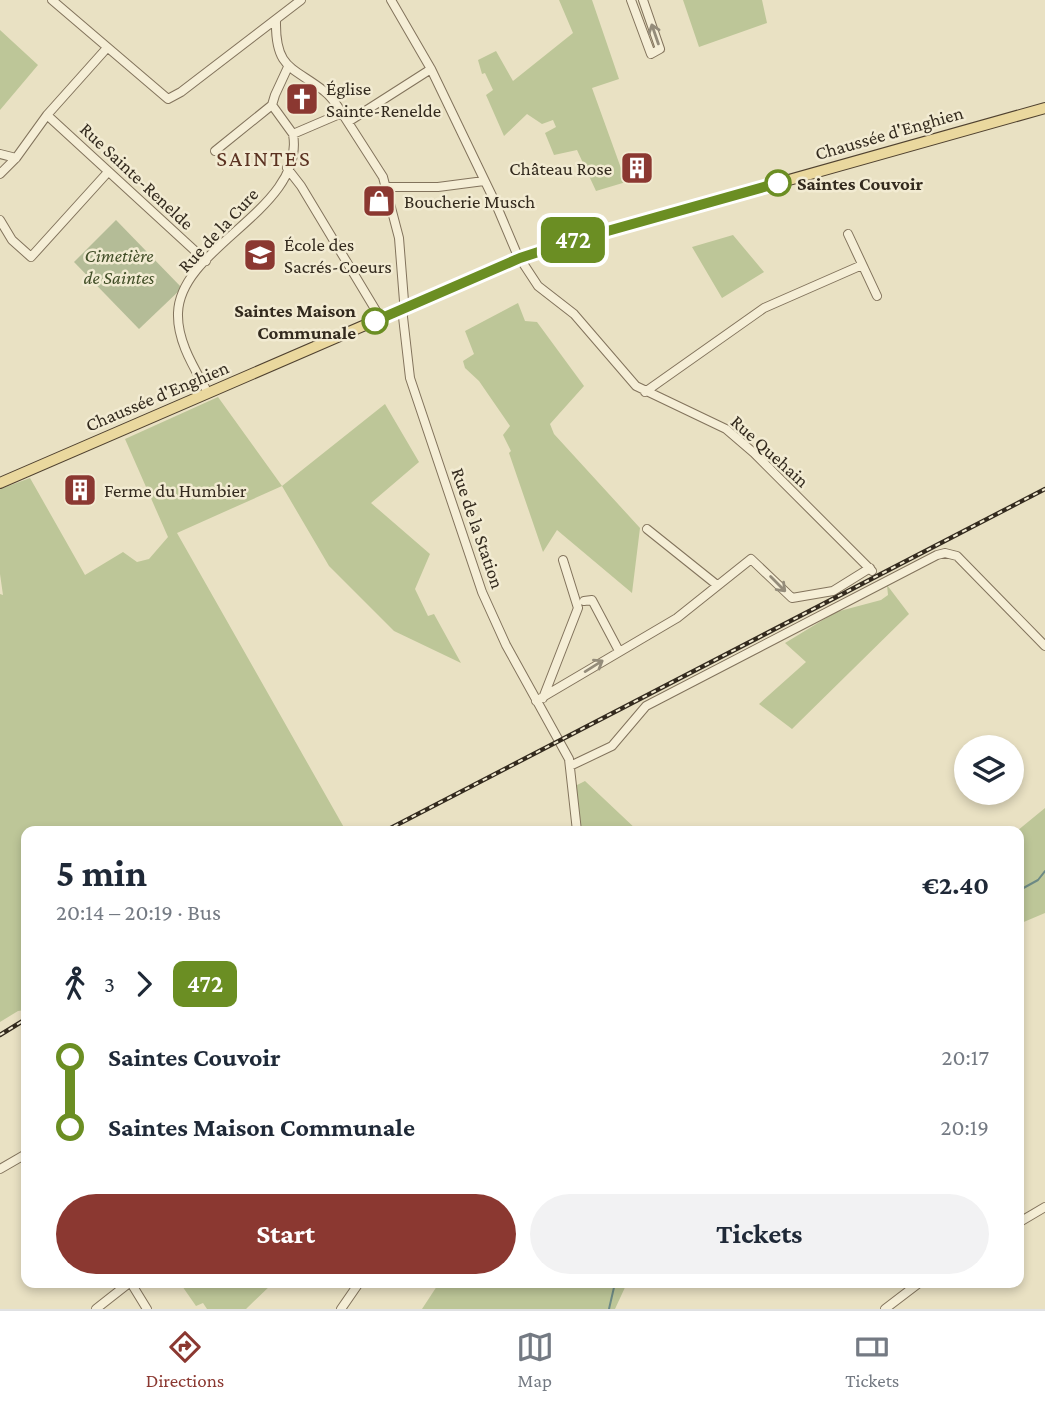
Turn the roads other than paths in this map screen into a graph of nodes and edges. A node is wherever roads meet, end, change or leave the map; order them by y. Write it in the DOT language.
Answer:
graph roads {
  1 [pos="52,0"];
  2 [pos="301,0"];
  3 [pos="391,0"];
  4 [pos="631,0"];
  5 [pos="643,0"];
  6 [pos="276,21"];
  7 [pos="106,49"];
  8 [pos="288,67"];
  9 [pos="431,69"];
  10 [pos="272,105"];
  11 [pos="1045,108"];
  12 [pos="342,113"];
  13 [pos="47,114"];
  14 [pos="348,122"];
  15 [pos="292,134"];
  16 [pos="215,151"];
  17 [pos="0,154"];
  18 [pos="13,162"];
  19 [pos="287,168"];
  20 [pos="108,172"];
  21 [pos="0,174"];
  22 [pos="484,181"];
  23 [pos="386,187"];
  24 [pos="0,220"];
  25 [pos="848,234"];
  26 [pos="520,258"];
  27 [pos="206,261"];
  28 [pos="862,265"];
  29 [pos="877,296"];
  30 [pos="404,309"];
  31 [pos="381,319"];
  32 [pos="645,392"];
  33 [pos="208,393"];
  34 [pos="0,483"];
  35 [pos="647,529"];
  36 [pos="563,560"];
  37 [pos="717,585"];
  38 [pos="584,601"];
  39 [pos="1045,646"];
  40 [pos="619,651"];
  41 [pos="539,699"];
  42 [pos="569,766"];
  43 [pos="576,826"];
  44 [pos="21,1157"];
  45 [pos="0,1168"];
  46 [pos="1045,1207"];
  47 [pos="1024,1219"];
  48 [pos="123,1288"];
  49 [pos="133,1288"];
  50 [pos="356,1288"];
  51 [pos="912,1288"];
  52 [pos="96,1309"];
  53 [pos="148,1309"];
  54 [pos="341,1309"];
  55 [pos="885,1309"];
  1 -- 7 [label="street"];
  2 -- 6 [label="street"];
  3 -- 9 [label="street, Rue Quehain"];
  4 -- 5 [label="street, one-way"];
  6 -- 7 [label="street"];
  6 -- 8 [label="street"];
  7 -- 13 [label="street"];
  8 -- 10 [label="street"];
  8 -- 12 [label="street, Rue de la Station"];
  9 -- 14 [label="street"];
  9 -- 22 [label="street, Rue Quehain"];
  10 -- 15 [label="street"];
  10 -- 16 [label="street"];
  11 -- 26 [label="main road, Chaussée d'Enghien"];
  12 -- 14 [label="street, Rue de la Station"];
  12 -- 15 [label="street"];
  13 -- 18 [label="street"];
  13 -- 20 [label="street, Rue Sainte-Renelde"];
  14 -- 23 [label="street, Rue de la Station"];
  15 -- 19 [label="street"];
  17 -- 18 [label="street"];
  18 -- 21 [label="street"];
  19 -- 27 [label="street, Rue de la Cure"];
  19 -- 31 [label="street"];
  20 -- 24 [label="street"];
  20 -- 27 [label="street, Rue Sainte-Renelde"];
  22 -- 23 [label="street"];
  22 -- 26 [label="street, Rue Quehain"];
  23 -- 30 [label="street, Rue de la Station"];
  25 -- 28 [label="street"];
  26 -- 30 [label="main road, Chaussée d'Enghien"];
  26 -- 32 [label="street, Rue Quehain"];
  27 -- 33 [label="street, Rue de la Cure"];
  28 -- 29 [label="street"];
  28 -- 32 [label="street"];
  30 -- 31 [label="main road, Chaussée d'Enghien"];
  30 -- 41 [label="street, Rue de la Station"];
  31 -- 33 [label="main road, Chaussée d'Enghien"];
  37 -- 32 [label="street, Rue Quehain, one-way"];
  33 -- 34 [label="main road, Chaussée d'Enghien"];
  35 -- 37 [label="street"];
  36 -- 41 [label="street"];
  37 -- 40 [label="street"];
  38 -- 40 [label="street"];
  39 -- 42 [label="street"];
  41 -- 40 [label="street, one-way"];
  41 -- 42 [label="street, Rue de la Station"];
  42 -- 43 [label="street, Rue de la Station"];
  44 -- 45 [label="street"];
  46 -- 47 [label="street"];
  48 -- 52 [label="street"];
  49 -- 53 [label="street"];
  50 -- 54 [label="street"];
  51 -- 55 [label="street"];
}
